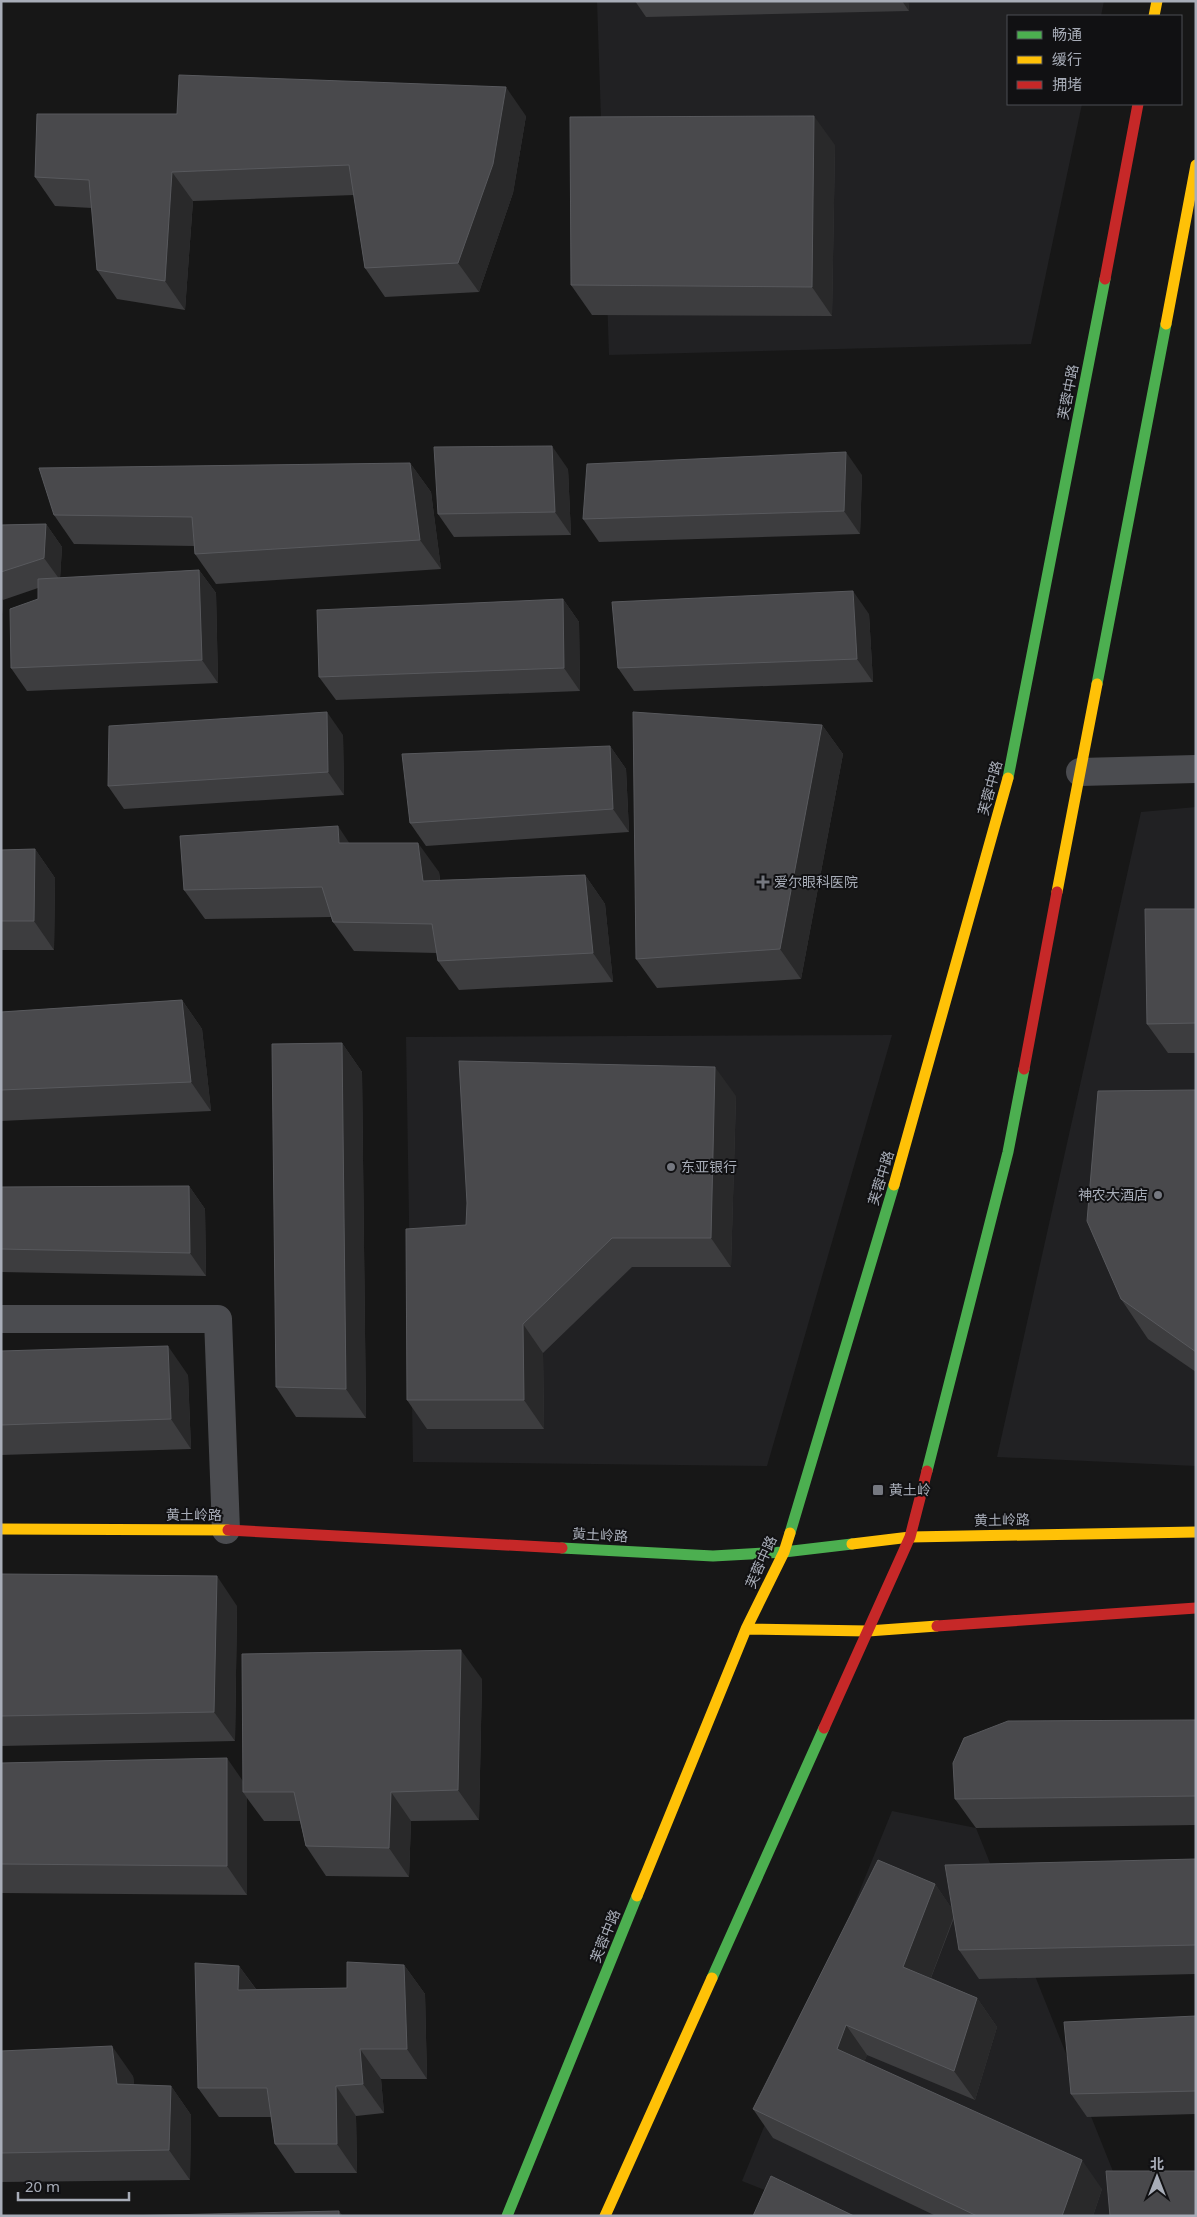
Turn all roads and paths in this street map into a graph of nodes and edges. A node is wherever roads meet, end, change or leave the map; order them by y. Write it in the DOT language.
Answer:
graph roads {
  1 [pos="1157,1"];
  2 [pos="1154,15"];
  3 [pos="1138,105"];
  4 [pos="1196,165"];
  5 [pos="1196,769"];
  6 [pos="1080,772"];
  7 [pos="1,1320"];
  8 [pos="1,1529"];
  9 [pos="226,1530"];
  10 [pos="1196,1532"];
  11 [pos="910,1537"];
  12 [pos="784,1552"];
  13 [pos="1196,1608"];
  14 [pos="746,1629"];
  15 [pos="868,1631"];
  16 [pos="507,2216"];
  17 [pos="605,2216"];
  1 -- 2 [label="main road"];
  3 -- 12 [label="main road, 芙蓉中路"];
  4 -- 6 [label="main road"];
  5 -- 6 [label="street"];
  6 -- 11 [label="main road"];
  7 -- 9 [label="street"];
  8 -- 9 [label="main road, 黄土岭路"];
  9 -- 12 [label="main road, 黄土岭路"];
  10 -- 11 [label="main road, 黄土岭路"];
  11 -- 12 [label="main road, 黄土岭路"];
  11 -- 15 [label="main road"];
  12 -- 14 [label="main road, 芙蓉中路"];
  13 -- 15 [label="main road"];
  14 -- 15 [label="main road"];
  14 -- 16 [label="main road, 芙蓉中路"];
  15 -- 17 [label="main road"];
}
